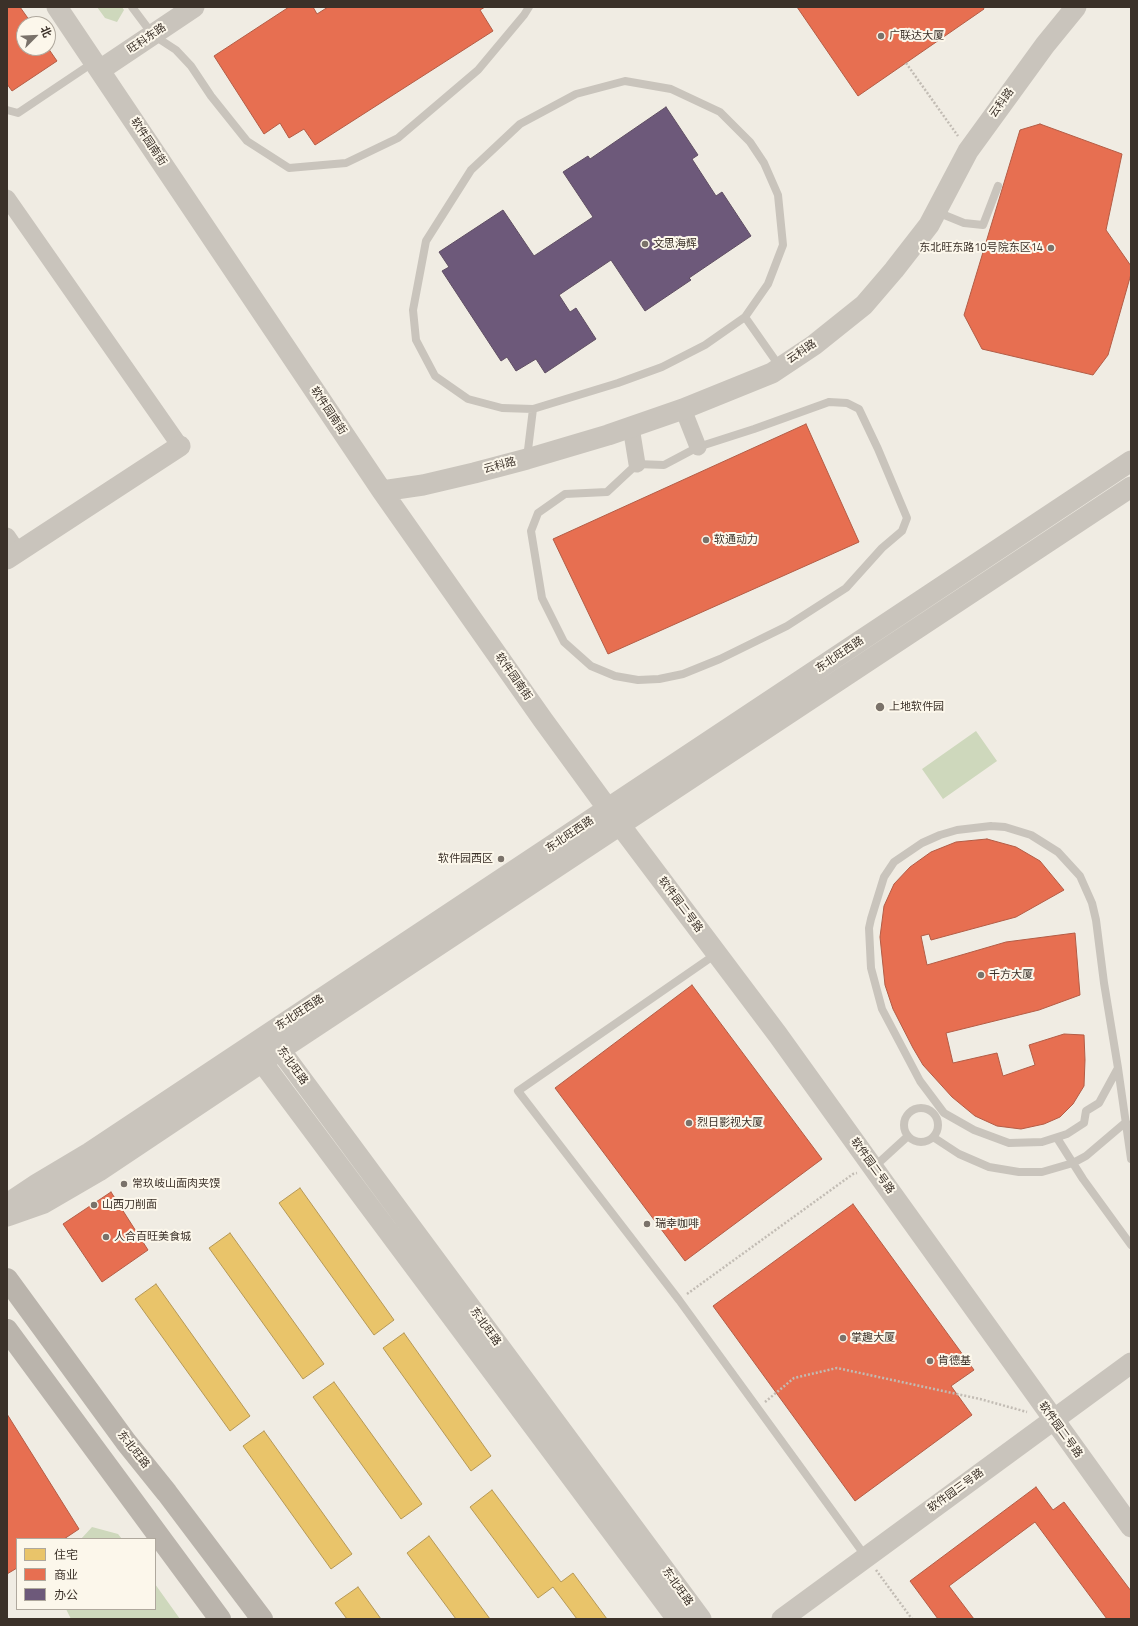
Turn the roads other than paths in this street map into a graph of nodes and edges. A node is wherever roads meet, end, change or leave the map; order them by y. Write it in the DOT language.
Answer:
graph roads {
  1 [pos="57,7"];
  2 [pos="132,7"];
  3 [pos="194,7"];
  4 [pos="529,7"];
  5 [pos="1076,7"];
  6 [pos="153,35"];
  7 [pos="97,66"];
  8 [pos="7,110"];
  9 [pos="998,186"];
  10 [pos="7,198"];
  11 [pos="936,212"];
  12 [pos="13,218"];
  13 [pos="745,317"];
  14 [pos="780,367"];
  15 [pos="533,409"];
  16 [pos="683,409"];
  17 [pos="631,427"];
  18 [pos="180,446"];
  19 [pos="698,447"];
  20 [pos="527,459"];
  21 [pos="1131,462"];
  22 [pos="637,464"];
  23 [pos="1131,487"];
  24 [pos="382,491"];
  25 [pos="11,549"];
  26 [pos="614,817"];
  27 [pos="717,954"];
  28 [pos="274,1042"];
  29 [pos="256,1054"];
  30 [pos="1118,1068"];
  31 [pos="940,1106"];
  32 [pos="933,1114"];
  33 [pos="1126,1122"];
  34 [pos="908,1136"];
  35 [pos="933,1137"];
  36 [pos="1057,1138"];
  37 [pos="1131,1159"];
  38 [pos="1073,1163"];
  39 [pos="873,1168"];
  40 [pos="7,1204"];
  41 [pos="7,1216"];
  42 [pos="1131,1245"];
  43 [pos="7,1279"];
  44 [pos="7,1330"];
  45 [pos="1131,1363"];
  46 [pos="1053,1420"];
  47 [pos="1131,1527"];
  48 [pos="866,1557"];
  49 [pos="220,1619"];
  50 [pos="262,1619"];
  51 [pos="677,1619"];
  52 [pos="701,1619"];
  53 [pos="782,1619"];
  1 -- 7 [label="street, 软件园南街"];
  2 -- 6 [label="lane"];
  3 -- 6 [label="street, 旺科东路"];
  4 -- 6 [label="lane"];
  5 -- 11 [label="street, 云科路"];
  6 -- 7 [label="street, 旺科东路"];
  7 -- 8 [label="lane"];
  7 -- 24 [label="street, 软件园南街"];
  9 -- 11 [label="lane"];
  10 -- 12 [label="street"];
  11 -- 14 [label="street, 云科路"];
  12 -- 18 [label="street"];
  13 -- 14 [label="lane"];
  13 -- 15 [label="lane"];
  13 -- 15 [label="lane"];
  14 -- 16 [label="street, 云科路"];
  15 -- 20 [label="lane"];
  16 -- 17 [label="street, 云科路"];
  16 -- 19 [label="street"];
  17 -- 20 [label="street, 云科路"];
  17 -- 22 [label="street"];
  18 -- 25 [label="street"];
  19 -- 22 [label="lane"];
  19 -- 22 [label="lane"];
  20 -- 24 [label="street, 云科路"];
  21 -- 26 [label="street, 东北旺西路"];
  23 -- 26 [label="street, 东北旺西路"];
  24 -- 26 [label="street, 软件园南街"];
  26 -- 27 [label="street, 软件园二号路"];
  26 -- 28 [label="street, 东北旺西路"];
  27 -- 39 [label="street, 软件园二号路"];
  27 -- 48 [label="lane"];
  28 -- 29 [label="street, 东北旺西路"];
  28 -- 52 [label="street, 东北旺路"];
  29 -- 40 [label="street, 东北旺西路"];
  29 -- 41 [label="street, 东北旺西路"];
  29 -- 51 [label="street, 东北旺路"];
  30 -- 31 [label="lane"];
  30 -- 33 [label="lane"];
  30 -- 36 [label="lane"];
  31 -- 32 [label="lane"];
  31 -- 36 [label="lane"];
  32 -- 34 [label="lane"];
  32 -- 35 [label="lane"];
  33 -- 37 [label="lane"];
  33 -- 38 [label="lane"];
  34 -- 35 [label="lane"];
  34 -- 39 [label="lane"];
  35 -- 38 [label="lane"];
  36 -- 38 [label="lane"];
  38 -- 42 [label="lane"];
  39 -- 46 [label="street, 软件园二号路"];
  43 -- 50 [label="main road, 东北旺路"];
  44 -- 49 [label="main road"];
  45 -- 46 [label="street, 软件园三号路"];
  46 -- 47 [label="street, 软件园二号路"];
  46 -- 48 [label="street, 软件园三号路"];
  48 -- 53 [label="street, 软件园三号路"];
}
